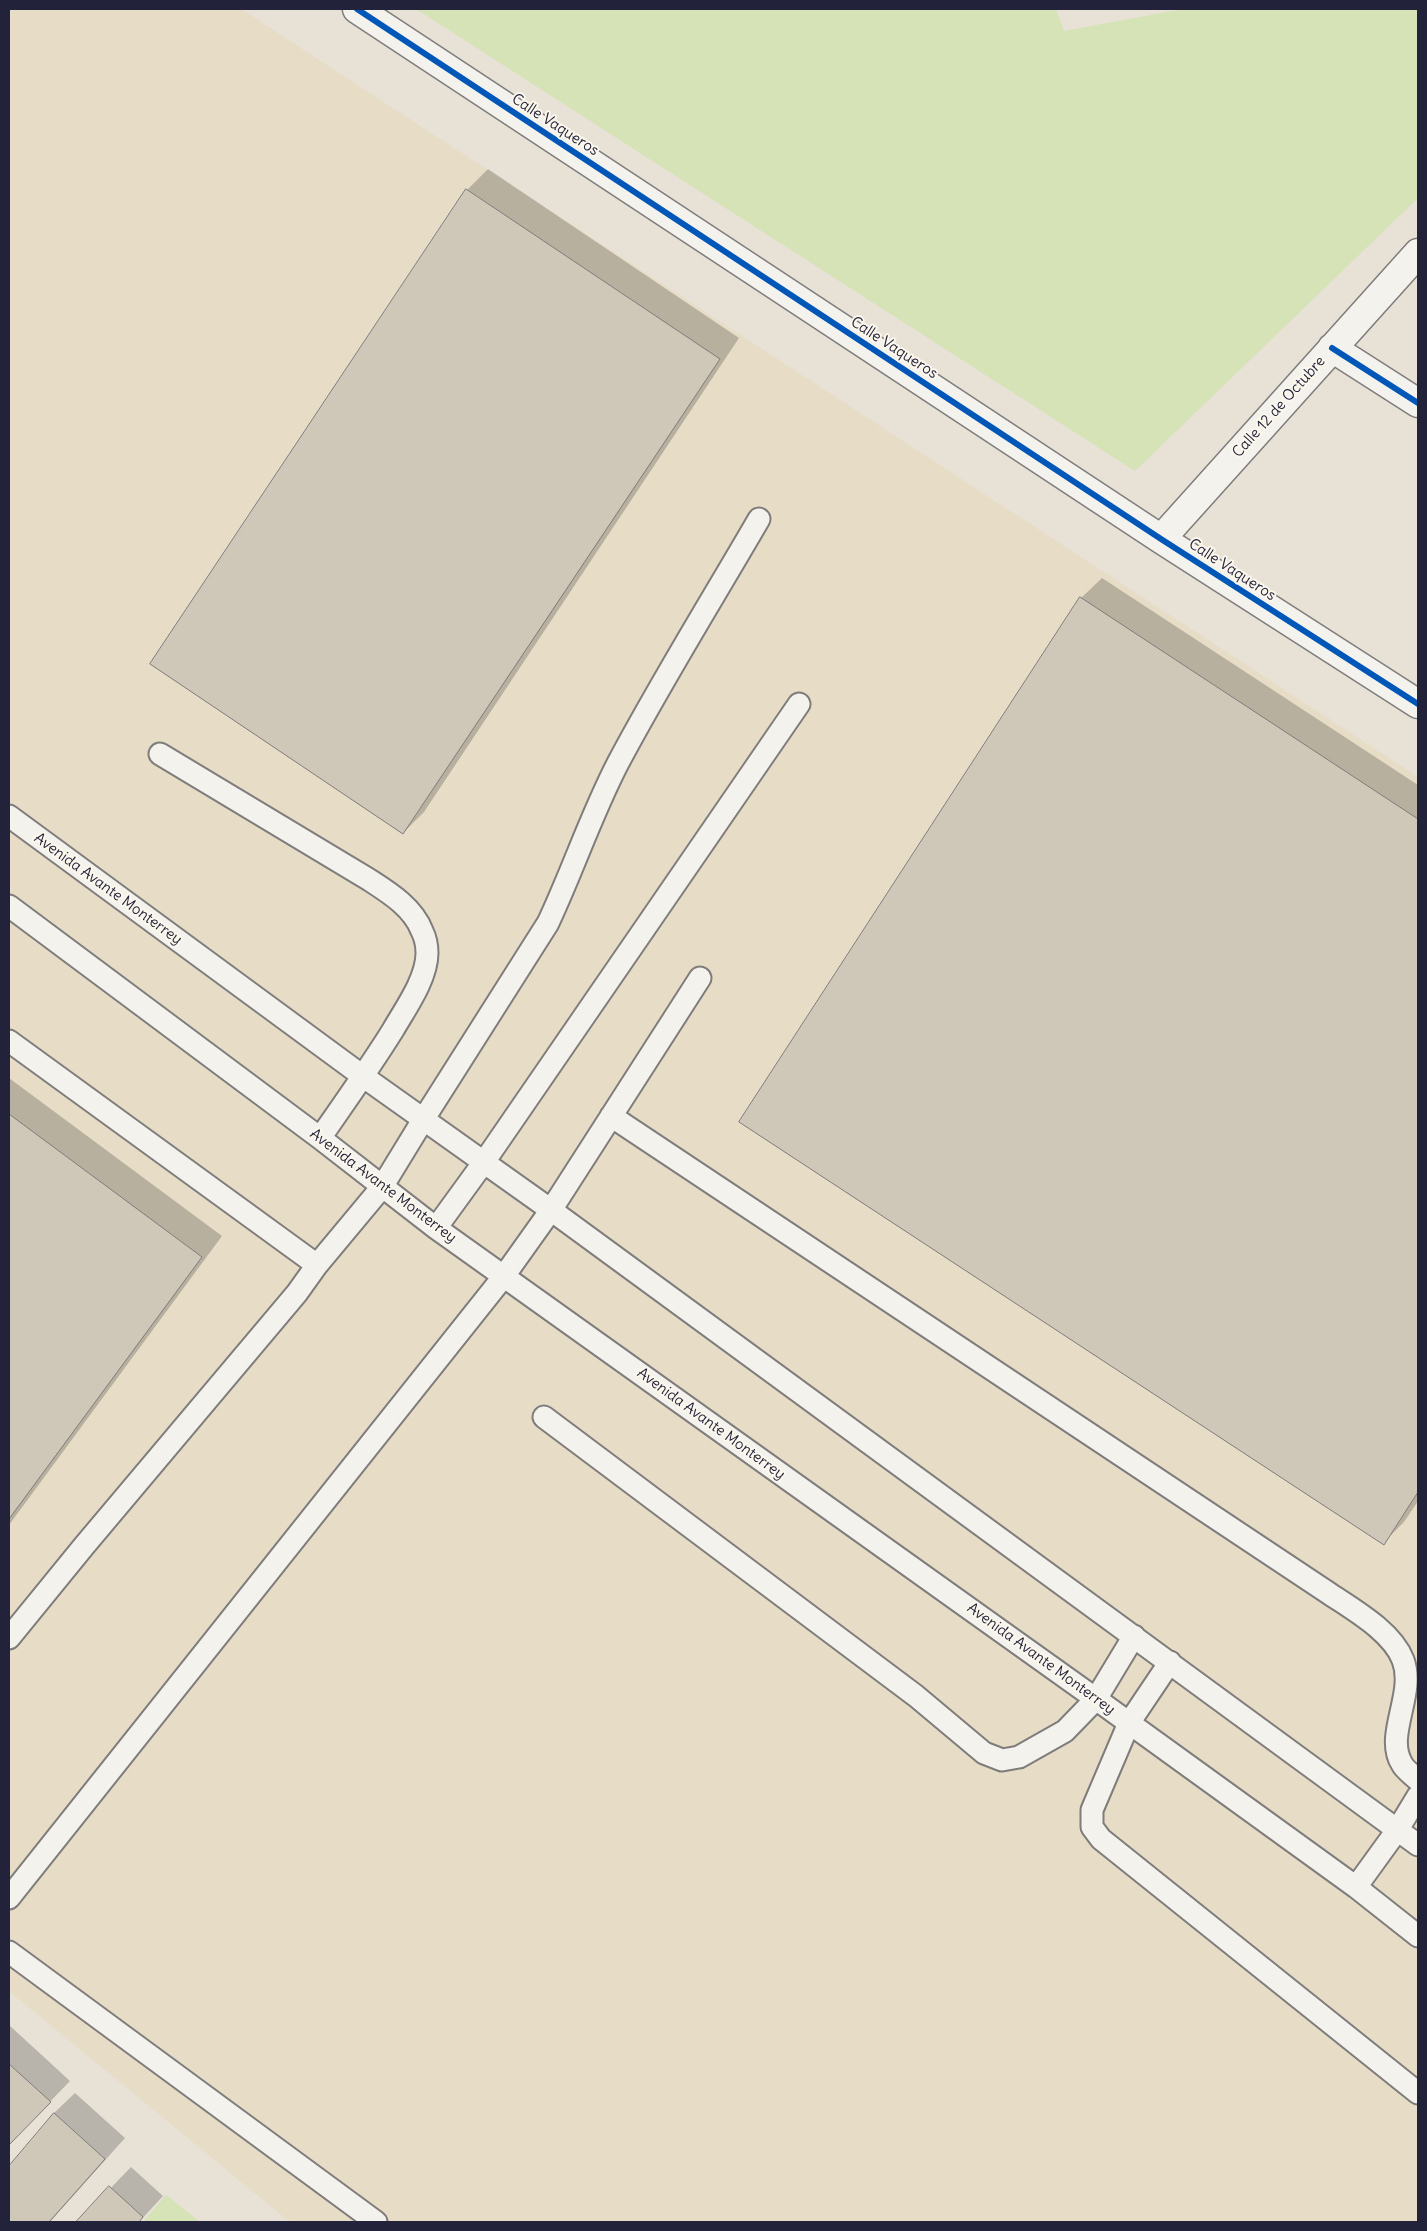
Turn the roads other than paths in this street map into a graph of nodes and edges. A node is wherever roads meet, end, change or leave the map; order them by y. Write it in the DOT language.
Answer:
graph roads {
  1 [pos="357,9"];
  2 [pos="1418,253"];
  3 [pos="1332,348"];
  4 [pos="1418,404"];
  5 [pos="759,519"];
  6 [pos="1161,539"];
  7 [pos="799,704"];
  8 [pos="1418,704"];
  9 [pos="160,754"];
  10 [pos="9,816"];
  11 [pos="9,906"];
  12 [pos="700,978"];
  13 [pos="9,1041"];
  14 [pos="364,1077"];
  15 [pos="611,1116"];
  16 [pos="423,1120"];
  17 [pos="320,1138"];
  18 [pos="484,1162"];
  19 [pos="382,1187"];
  20 [pos="551,1210"];
  21 [pos="436,1228"];
  22 [pos="317,1265"];
  23 [pos="504,1276"];
  24 [pos="544,1417"];
  25 [pos="1134,1636"];
  26 [pos="9,1638"];
  27 [pos="1170,1662"];
  28 [pos="1096,1699"];
  29 [pos="1129,1723"];
  30 [pos="1418,1780"];
  31 [pos="1418,1796"];
  32 [pos="1398,1829"];
  33 [pos="1418,1845"];
  34 [pos="1356,1887"];
  35 [pos="9,1898"];
  36 [pos="1418,1936"];
  37 [pos="9,1952"];
  38 [pos="1418,2093"];
  39 [pos="376,2222"];
  1 -- 6 [label="street, Calle Vaqueros"];
  2 -- 3 [label="street, Calle 12 de Octubre"];
  3 -- 4 [label="street"];
  3 -- 6 [label="street, Calle 12 de Octubre"];
  5 -- 16 [label="lane"];
  6 -- 8 [label="street, Calle Vaqueros"];
  7 -- 18 [label="lane"];
  9 -- 14 [label="lane"];
  10 -- 14 [label="lane, Avenida Avante Monterrey"];
  11 -- 17 [label="lane, Avenida Avante Monterrey"];
  12 -- 15 [label="lane"];
  13 -- 22 [label="lane"];
  14 -- 16 [label="lane, Avenida Avante Monterrey"];
  14 -- 17 [label="lane"];
  15 -- 20 [label="lane"];
  15 -- 30 [label="lane"];
  16 -- 18 [label="lane, Avenida Avante Monterrey"];
  16 -- 19 [label="lane"];
  17 -- 19 [label="lane, Avenida Avante Monterrey"];
  18 -- 20 [label="lane, Avenida Avante Monterrey"];
  18 -- 21 [label="lane"];
  19 -- 21 [label="lane, Avenida Avante Monterrey"];
  19 -- 22 [label="lane"];
  20 -- 23 [label="lane"];
  20 -- 25 [label="lane, Avenida Avante Monterrey"];
  21 -- 23 [label="lane, Avenida Avante Monterrey"];
  22 -- 26 [label="lane"];
  23 -- 28 [label="lane, Avenida Avante Monterrey"];
  23 -- 35 [label="lane"];
  24 -- 28 [label="lane"];
  25 -- 27 [label="lane, Avenida Avante Monterrey"];
  25 -- 28 [label="lane"];
  27 -- 29 [label="lane"];
  27 -- 32 [label="lane, Avenida Avante Monterrey"];
  28 -- 29 [label="lane, Avenida Avante Monterrey"];
  29 -- 34 [label="lane, Avenida Avante Monterrey"];
  29 -- 38 [label="lane"];
  31 -- 32 [label="lane"];
  32 -- 33 [label="lane, Avenida Avante Monterrey"];
  32 -- 34 [label="lane"];
  34 -- 36 [label="lane, Avenida Avante Monterrey"];
  37 -- 39 [label="lane"];
}
